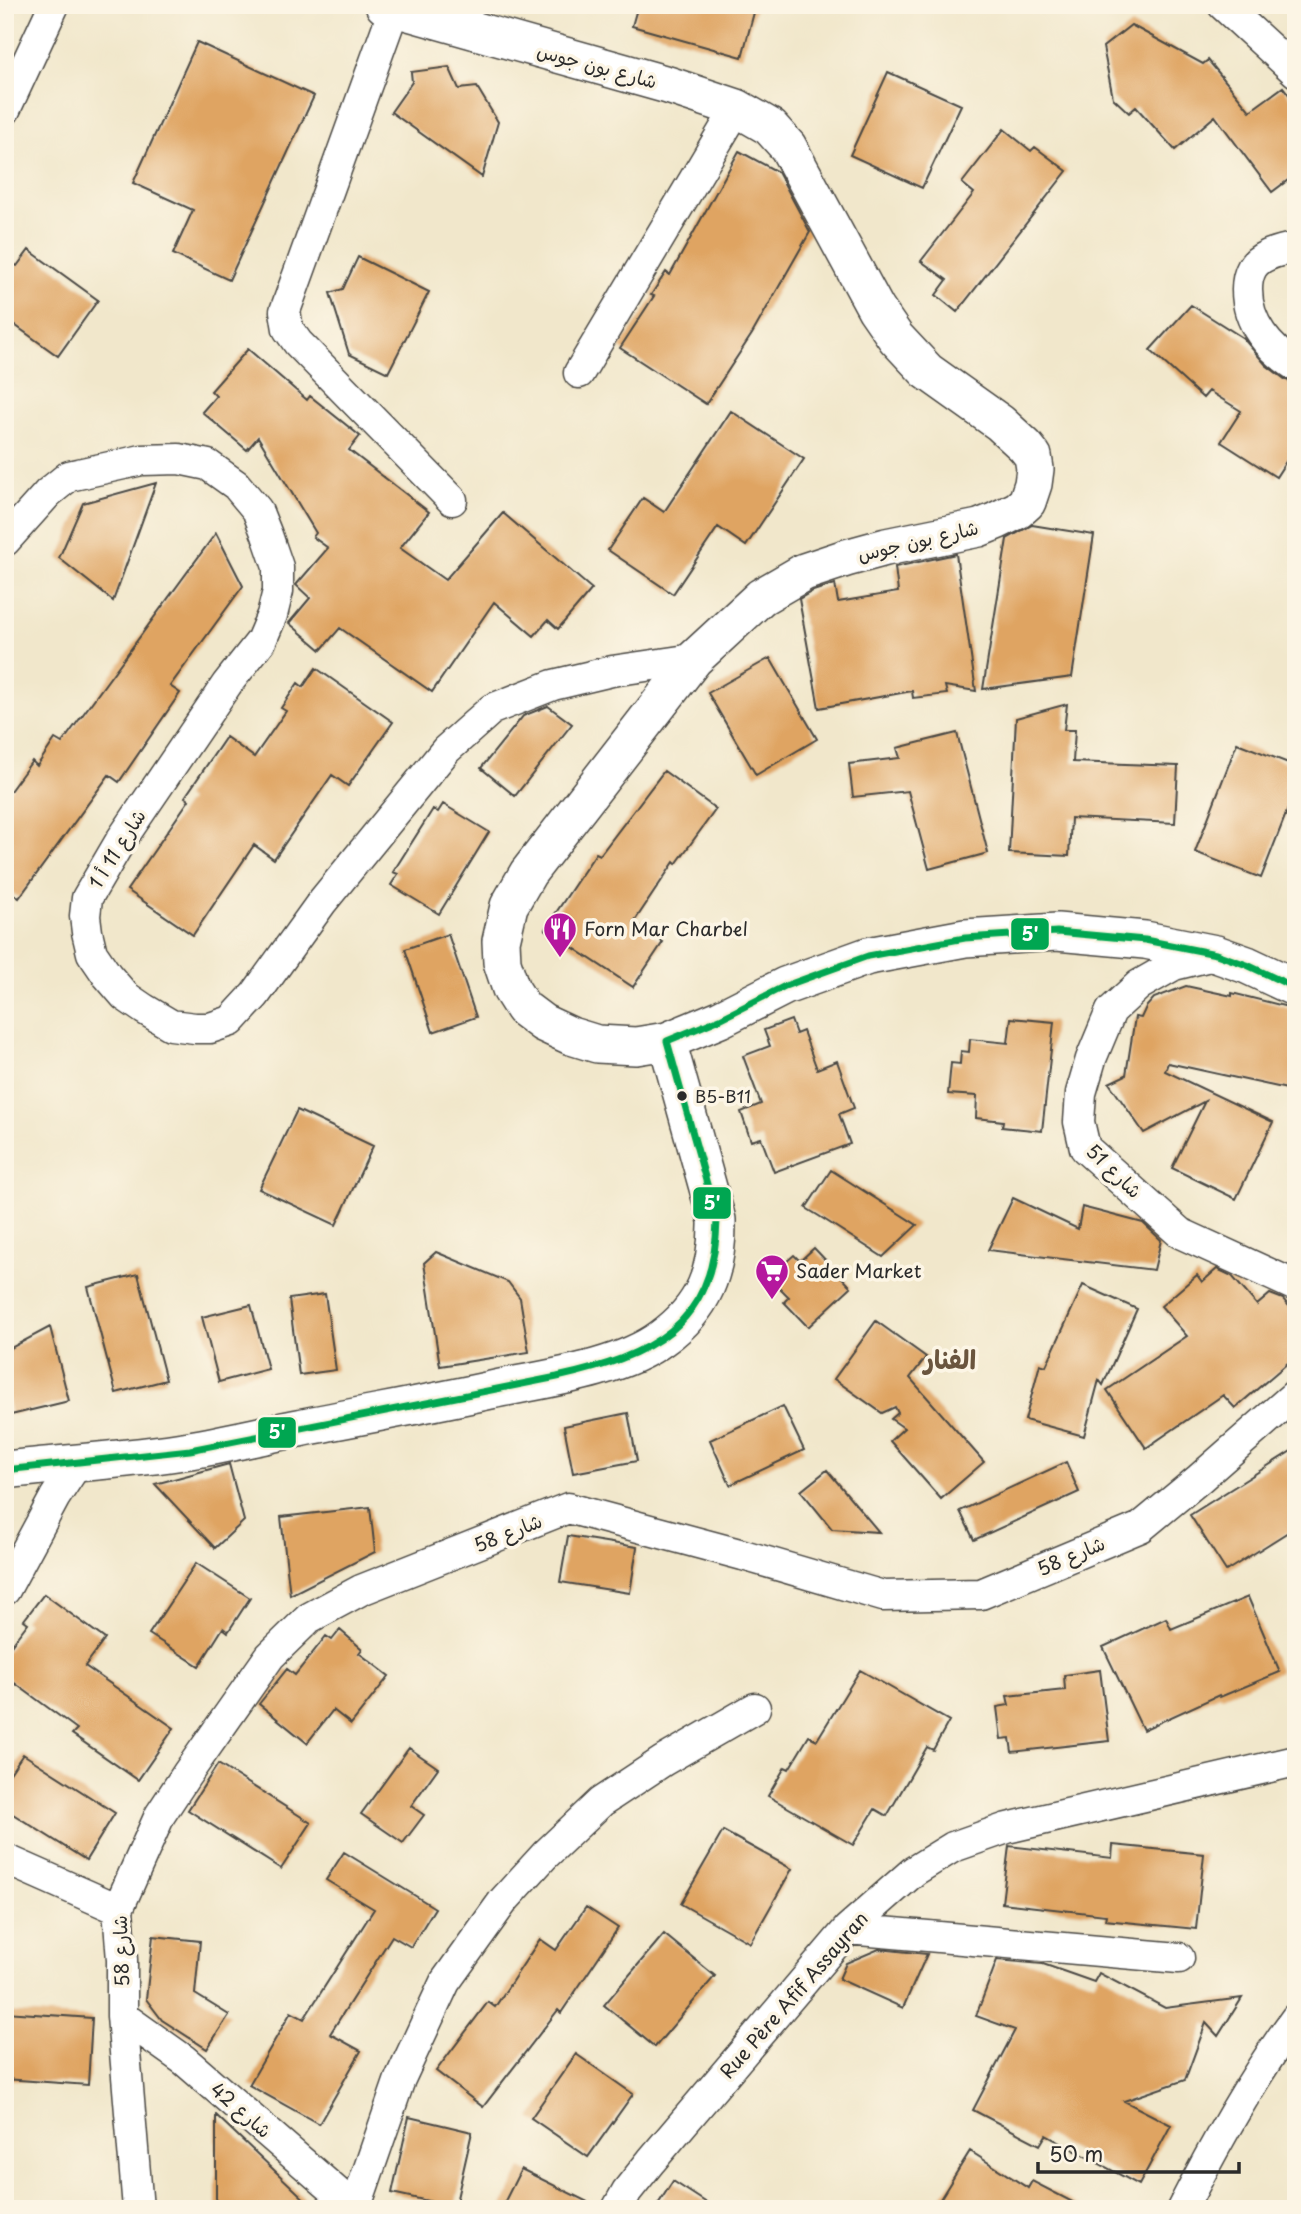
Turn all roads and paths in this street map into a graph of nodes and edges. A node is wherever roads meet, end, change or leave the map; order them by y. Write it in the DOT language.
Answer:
graph roads {
  1 [pos="54,5"];
  2 [pos="1223,5"];
  3 [pos="389,7"];
  4 [pos="1296,72"];
  5 [pos="737,108"];
  6 [pos="5,110"];
  7 [pos="1296,247"];
  8 [pos="1296,366"];
  9 [pos="579,373"];
  10 [pos="452,500"];
  11 [pos="5,541"];
  12 [pos="694,659"];
  13 [pos="1216,954"];
  14 [pos="1296,988"];
  15 [pos="667,1041"];
  16 [pos="1296,1286"];
  17 [pos="1296,1394"];
  18 [pos="78,1462"];
  19 [pos="5,1470"];
  20 [pos="5,1590"];
  21 [pos="755,1708"];
  22 [pos="1296,1761"];
  23 [pos="5,1859"];
  24 [pos="118,1909"];
  25 [pos="848,1929"];
  26 [pos="1179,1958"];
  27 [pos="122,2016"];
  28 [pos="1296,2018"];
  29 [pos="355,2208"];
  30 [pos="138,2209"];
  31 [pos="617,2209"];
  32 [pos="1182,2209"];
  1 -- 6 [label="street"];
  2 -- 4 [label="street"];
  3 -- 5 [label="street, شارع بون جوس"];
  3 -- 10 [label="street"];
  5 -- 9 [label="street"];
  5 -- 12 [label="street, شارع بون جوس"];
  7 -- 8 [label="street"];
  11 -- 12 [label="street, شارع 11 أ 1"];
  12 -- 15 [label="street, شارع بون جوس"];
  13 -- 14 [label="street, شارع بون جوس"];
  13 -- 15 [label="street, شارع بون جوس"];
  13 -- 16 [label="street, شارع 51"];
  15 -- 18 [label="street"];
  17 -- 24 [label="street, شارع 58"];
  18 -- 19 [label="street"];
  18 -- 20 [label="street"];
  21 -- 29 [label="street"];
  22 -- 25 [label="street, Rue Père Afif Assayran"];
  23 -- 24 [label="street"];
  24 -- 27 [label="street, شارع 58"];
  25 -- 26 [label="street"];
  25 -- 31 [label="street, Rue Père Afif Assayran"];
  27 -- 29 [label="street, شارع 42"];
  27 -- 30 [label="street, شارع 58"];
  28 -- 32 [label="street"];
}
